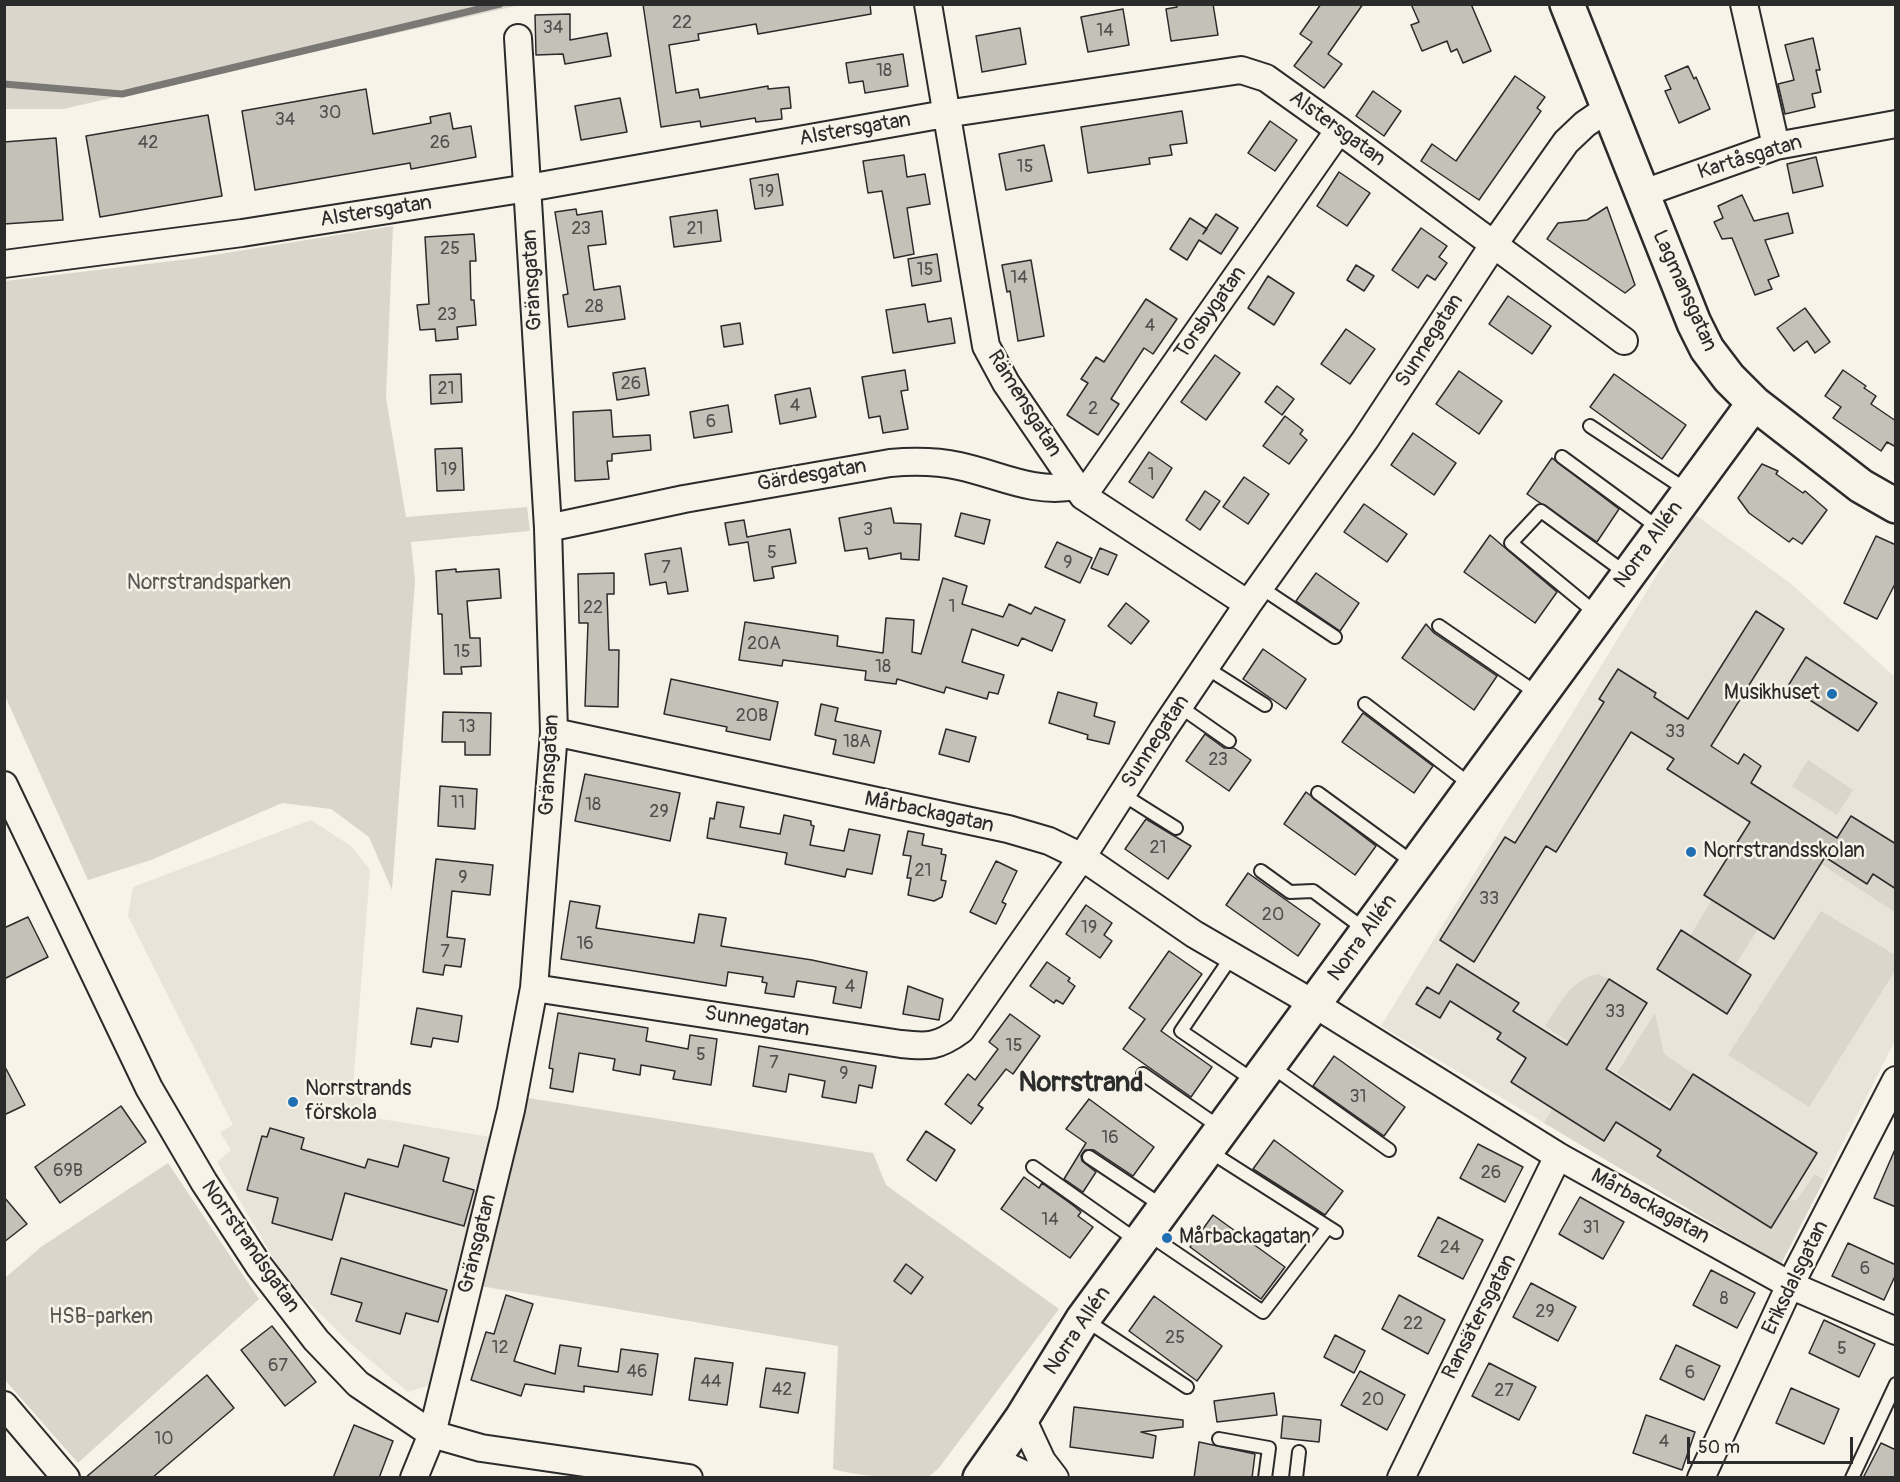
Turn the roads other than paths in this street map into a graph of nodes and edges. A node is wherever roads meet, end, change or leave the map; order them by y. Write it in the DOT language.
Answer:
graph roads {
  1 [pos="928,4"];
  2 [pos="1567,4"];
  3 [pos="1744,4"];
  4 [pos="518,38"];
  5 [pos="1610,107"];
  6 [pos="945,114"];
  7 [pos="1896,124"];
  8 [pos="1339,130"];
  9 [pos="1776,146"];
  10 [pos="528,188"];
  11 [pos="1641,194"];
  12 [pos="1494,244"];
  13 [pos="4,264"];
  14 [pos="1624,341"];
  15 [pos="1754,403"];
  16 [pos="1590,426"];
  17 [pos="1562,457"];
  18 [pos="1079,491"];
  19 [pos="1689,492"];
  20 [pos="1896,506"];
  21 [pos="548,528"];
  22 [pos="1660,530"];
  23 [pos="1628,574"];
  24 [pos="1254,596"];
  25 [pos="1598,614"];
  26 [pos="1439,627"];
  27 [pos="1335,637"];
  28 [pos="1205,667"];
  29 [pos="1539,695"];
  30 [pos="1266,705"];
  31 [pos="1365,705"];
  32 [pos="1179,706"];
  33 [pos="554,732"];
  34 [pos="1229,741"];
  35 [pos="4,785"];
  36 [pos="1472,786"];
  37 [pos="1318,793"];
  38 [pos="1122,794"];
  39 [pos="1176,828"];
  40 [pos="1082,857"];
  41 [pos="1416,864"];
  42 [pos="1261,871"];
  43 [pos="1368,932"];
  44 [pos="1232,956"];
  45 [pos="534,988"];
  46 [pos="1316,1005"];
  47 [pos="1143,1074"];
  48 [pos="1264,1074"];
  49 [pos="1896,1080"];
  50 [pos="1216,1140"];
  51 [pos="1389,1150"];
  52 [pos="1558,1156"];
  53 [pos="1089,1157"];
  54 [pos="1033,1167"];
  55 [pos="1151,1228"];
  56 [pos="1790,1285"];
  57 [pos="1083,1319"];
  58 [pos="1896,1331"];
  59 [pos="1896,1384"];
  60 [pos="1187,1387"];
  61 [pos="4,1405"];
  62 [pos="1022,1418"];
  63 [pos="432,1434"];
  64 [pos="1219,1439"];
  65 [pos="1299,1452"];
  66 [pos="986,1468"];
  67 [pos="639,1475"];
  68 [pos="66,1478"];
  69 [pos="414,1478"];
  70 [pos="689,1478"];
  71 [pos="1032,1478"];
  72 [pos="1055,1478"];
  73 [pos="1265,1478"];
  74 [pos="1296,1478"];
  75 [pos="1401,1478"];
  76 [pos="1701,1478"];
  77 [pos="1852,1478"];
  1 -- 6 [label="street, Rämensgatan"];
  2 -- 5 [label="street, Lagmansgatan"];
  3 -- 9 [label="street"];
  4 -- 10 [label="street, Gränsgatan"];
  5 -- 11 [label="street, Lagmansgatan"];
  5 -- 12 [label="street, Sunnegatan"];
  6 -- 8 [label="street, Alstersgatan"];
  6 -- 10 [label="street, Alstersgatan"];
  6 -- 18 [label="street, Rämensgatan"];
  7 -- 9 [label="street, Kartåsgatan"];
  8 -- 12 [label="street, Alstersgatan"];
  8 -- 18 [label="street, Torsbygatan"];
  9 -- 11 [label="street, Kartåsgatan"];
  10 -- 13 [label="street, Alstersgatan"];
  10 -- 21 [label="street, Gränsgatan"];
  11 -- 15 [label="street, Lagmansgatan"];
  12 -- 14 [label="street, Alstersgatan"];
  12 -- 24 [label="street, Sunnegatan"];
  15 -- 19 [label="street, Norra Allén"];
  15 -- 20 [label="street, Lagmansgatan"];
  16 -- 19 [label="lane"];
  17 -- 22 [label="lane"];
  18 -- 21 [label="street, Gärdesgatan"];
  18 -- 24 [label="street, Rämensgatan"];
  19 -- 22 [label="street, Norra Allén"];
  21 -- 33 [label="street, Gränsgatan"];
  22 -- 23 [label="street, Norra Allén"];
  23 -- 25 [label="street, Norra Allén"];
  23 -- 25 [label="lane"];
  24 -- 27 [label="lane"];
  24 -- 28 [label="street, Sunnegatan"];
  25 -- 29 [label="street, Norra Allén"];
  26 -- 29 [label="lane"];
  28 -- 30 [label="lane"];
  28 -- 32 [label="street, Sunnegatan"];
  29 -- 36 [label="street, Norra Allén"];
  31 -- 36 [label="lane"];
  32 -- 34 [label="lane"];
  32 -- 38 [label="street, Sunnegatan"];
  33 -- 40 [label="street, Mårbackagatan"];
  33 -- 45 [label="street, Gränsgatan"];
  35 -- 63 [label="street, Norrstrandsgatan"];
  36 -- 41 [label="street, Norra Allén"];
  37 -- 41 [label="lane"];
  38 -- 39 [label="lane"];
  38 -- 40 [label="street, Sunnegatan"];
  40 -- 44 [label="street, Mårbackagatan"];
  40 -- 45 [label="street, Sunnegatan"];
  41 -- 43 [label="street, Norra Allén"];
  42 -- 43 [label="lane"];
  43 -- 46 [label="street, Norra Allén"];
  44 -- 46 [label="street, Mårbackagatan"];
  44 -- 48 [label="lane"];
  45 -- 63 [label="street, Gränsgatan"];
  46 -- 48 [label="street, Norra Allén"];
  46 -- 52 [label="street, Mårbackagatan"];
  47 -- 50 [label="lane"];
  48 -- 50 [label="street, Norra Allén"];
  48 -- 51 [label="lane"];
  49 -- 56 [label="street, Eriksdalsgatan"];
  50 -- 55 [label="street, Norra Allén"];
  50 -- 55 [label="lane"];
  52 -- 56 [label="street, Mårbackagatan"];
  52 -- 75 [label="street, Ransätersgatan"];
  53 -- 55 [label="lane"];
  54 -- 55 [label="lane"];
  55 -- 57 [label="street, Norra Allén"];
  56 -- 58 [label="street, Mårbackagatan"];
  56 -- 76 [label="street, Eriksdalsgatan"];
  57 -- 60 [label="lane"];
  57 -- 62 [label="street, Norra Allén"];
  59 -- 77 [label="lane"];
  61 -- 68 [label="street"];
  62 -- 66 [label="street, Norra Allén"];
  62 -- 72 [label="street"];
  63 -- 67 [label="street, Norrstrandsgatan"];
  63 -- 69 [label="street, Gränsgatan"];
  64 -- 73 [label="lane"];
  65 -- 74 [label="lane"];
  66 -- 71 [label="street"];
  67 -- 70 [label="street, Norrstrandsgatan"];
}
